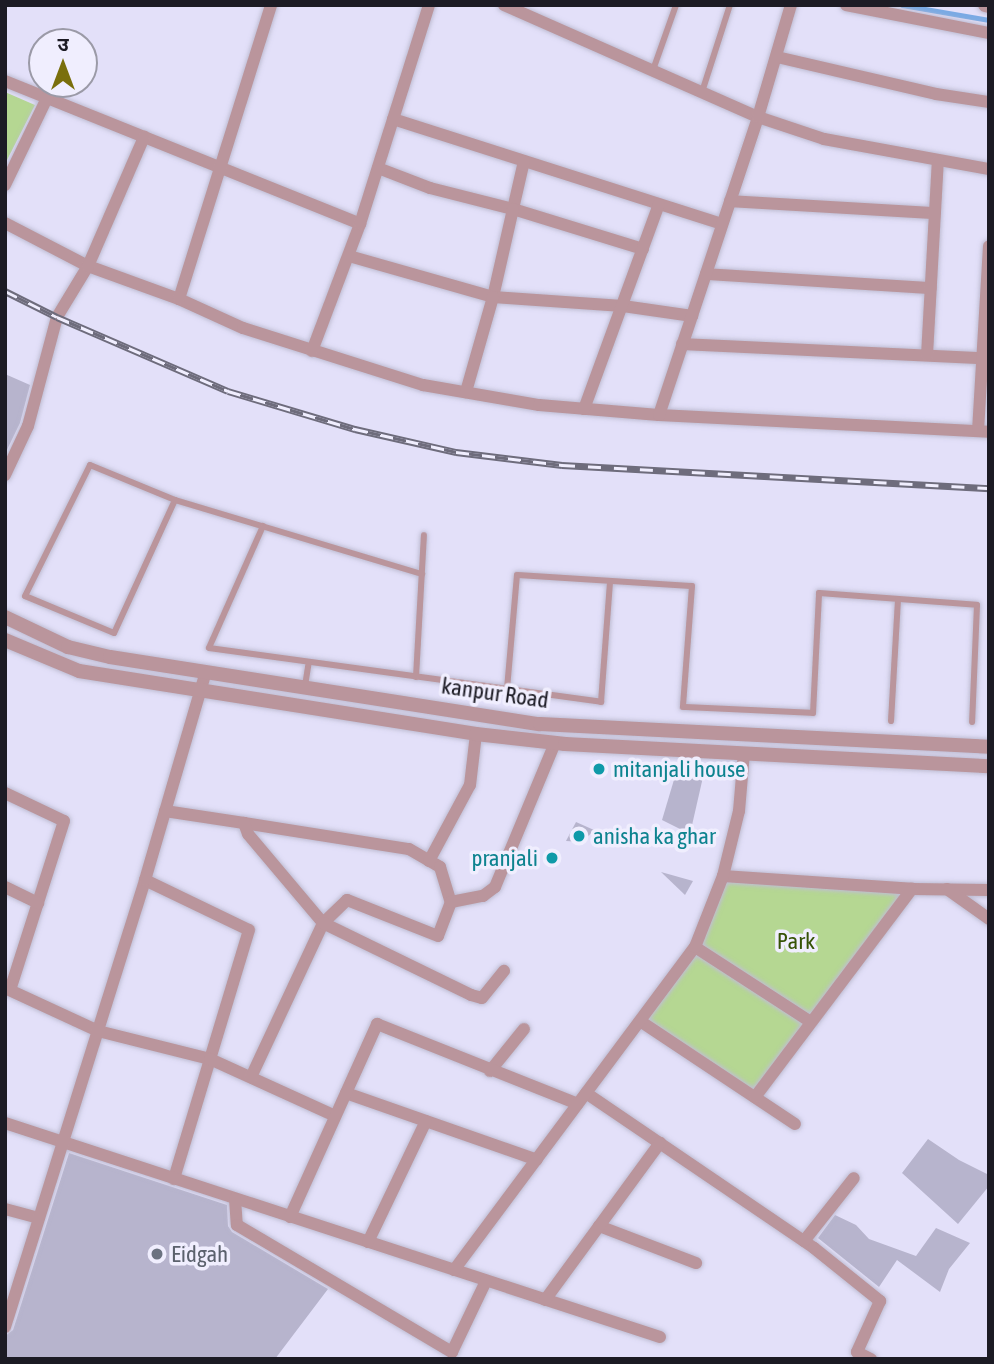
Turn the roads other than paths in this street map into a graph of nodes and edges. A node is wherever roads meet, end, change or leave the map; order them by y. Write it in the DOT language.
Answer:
graph roads {
  1 [pos="271,5"];
  2 [pos="429,5"];
  3 [pos="504,5"];
  4 [pos="676,5"];
  5 [pos="730,5"];
  6 [pos="791,5"];
  7 [pos="846,5"];
  8 [pos="989,33"];
  9 [pos="777,57"];
  10 [pos="653,70"];
  11 [pos="5,81"];
  12 [pos="28,90"];
  13 [pos="702,92"];
  14 [pos="47,98"];
  15 [pos="989,102"];
  16 [pos="758,117"];
  17 [pos="393,119"];
  18 [pos="144,137"];
  19 [pos="524,161"];
  20 [pos="937,161"];
  21 [pos="221,168"];
  22 [pos="378,168"];
  23 [pos="989,169"];
  24 [pos="5,185"];
  25 [pos="730,201"];
  26 [pos="659,204"];
  27 [pos="513,209"];
  28 [pos="935,213"];
  29 [pos="5,223"];
  30 [pos="360,224"];
  31 [pos="722,224"];
  32 [pos="989,246"];
  33 [pos="643,248"];
  34 [pos="349,256"];
  35 [pos="88,266"];
  36 [pos="706,274"];
  37 [pos="930,288"];
  38 [pos="493,298"];
  39 [pos="179,299"];
  40 [pos="623,306"];
  41 [pos="692,316"];
  42 [pos="682,344"];
  43 [pos="312,351"];
  44 [pos="927,355"];
  45 [pos="982,358"];
  46 [pos="466,392"];
  47 [pos="584,409"];
  48 [pos="659,415"];
  49 [pos="983,432"];
  50 [pos="5,475"];
  51 [pos="175,500"];
  52 [pos="263,526"];
  53 [pos="424,535"];
  54 [pos="422,574"];
  55 [pos="610,581"];
  56 [pos="898,599"];
  57 [pos="5,617"];
  58 [pos="5,640"];
  59 [pos="309,662"];
  60 [pos="206,672"];
  61 [pos="416,677"];
  62 [pos="305,688"];
  63 [pos="507,689"];
  64 [pos="200,690"];
  65 [pos="891,721"];
  66 [pos="972,722"];
  67 [pos="676,731"];
  68 [pos="476,734"];
  69 [pos="761,736"];
  70 [pos="555,743"];
  71 [pos="989,747"];
  72 [pos="675,750"];
  73 [pos="744,753"];
  74 [pos="759,754"];
  75 [pos="989,766"];
  76 [pos="5,793"];
  77 [pos="165,811"];
  78 [pos="244,823"];
  79 [pos="429,861"];
  80 [pos="723,876"];
  81 [pos="145,880"];
  82 [pos="5,887"];
  83 [pos="912,888"];
  84 [pos="947,889"];
  85 [pos="989,890"];
  86 [pos="450,902"];
  87 [pos="38,903"];
  88 [pos="989,919"];
  89 [pos="323,923"];
  90 [pos="695,947"];
  91 [pos="504,971"];
  92 [pos="8,989"];
  93 [pos="640,1021"];
  94 [pos="811,1022"];
  95 [pos="524,1029"];
  96 [pos="98,1031"];
  97 [pos="210,1059"];
  98 [pos="490,1071"];
  99 [pos="251,1077"];
  100 [pos="346,1093"];
  101 [pos="586,1093"];
  102 [pos="755,1097"];
  103 [pos="578,1104"];
  104 [pos="335,1116"];
  105 [pos="426,1121"];
  106 [pos="5,1123"];
  107 [pos="795,1124"];
  108 [pos="660,1143"];
  109 [pos="63,1144"];
  110 [pos="537,1160"];
  111 [pos="854,1178"];
  112 [pos="174,1179"];
  113 [pos="234,1199"];
  114 [pos="5,1209"];
  115 [pos="290,1217"];
  116 [pos="39,1218"];
  117 [pos="599,1226"];
  118 [pos="804,1241"];
  119 [pos="368,1242"];
  120 [pos="696,1263"];
  121 [pos="454,1270"];
  122 [pos="486,1281"];
  123 [pos="545,1300"];
  124 [pos="5,1327"];
  125 [pos="660,1337"];
  126 [pos="871,1359"];
  1 -- 21 [label="street"];
  2 -- 17 [label="street"];
  3 -- 10 [label="street"];
  4 -- 10 [label="lane"];
  5 -- 13 [label="lane"];
  6 -- 9 [label="street"];
  7 -- 8 [label="street"];
  9 -- 15 [label="street"];
  9 -- 16 [label="street"];
  10 -- 13 [label="street"];
  11 -- 12 [label="street"];
  13 -- 16 [label="street"];
  14 -- 18 [label="street"];
  14 -- 24 [label="street"];
  16 -- 20 [label="street"];
  16 -- 25 [label="street"];
  17 -- 19 [label="street"];
  17 -- 22 [label="street"];
  18 -- 21 [label="street"];
  18 -- 35 [label="street"];
  19 -- 26 [label="street"];
  19 -- 27 [label="street"];
  20 -- 23 [label="street"];
  20 -- 28 [label="street"];
  21 -- 30 [label="street"];
  21 -- 39 [label="street"];
  22 -- 27 [label="street"];
  22 -- 30 [label="street"];
  25 -- 28 [label="street"];
  25 -- 31 [label="street"];
  26 -- 31 [label="street"];
  26 -- 33 [label="street"];
  27 -- 33 [label="street"];
  27 -- 38 [label="street"];
  28 -- 37 [label="street"];
  29 -- 35 [label="street"];
  30 -- 34 [label="street"];
  31 -- 36 [label="street"];
  32 -- 45 [label="street"];
  33 -- 40 [label="street"];
  34 -- 38 [label="street"];
  34 -- 43 [label="street"];
  35 -- 39 [label="street"];
  35 -- 50 [label="street"];
  36 -- 37 [label="street"];
  36 -- 41 [label="street"];
  37 -- 44 [label="street"];
  38 -- 40 [label="street"];
  38 -- 46 [label="street"];
  39 -- 43 [label="street"];
  40 -- 41 [label="street"];
  40 -- 47 [label="street"];
  41 -- 42 [label="street"];
  42 -- 44 [label="street"];
  42 -- 48 [label="street"];
  43 -- 46 [label="street"];
  44 -- 45 [label="street"];
  45 -- 49 [label="street"];
  46 -- 47 [label="street"];
  47 -- 48 [label="street"];
  48 -- 49 [label="street"];
  51 -- 51 [label="lane"];
  51 -- 52 [label="lane"];
  52 -- 54 [label="lane"];
  52 -- 59 [label="lane"];
  53 -- 54 [label="lane"];
  54 -- 61 [label="lane"];
  55 -- 56 [label="lane"];
  55 -- 63 [label="lane"];
  55 -- 63 [label="lane"];
  56 -- 65 [label="lane"];
  56 -- 66 [label="lane"];
  57 -- 60 [label="street, kanpur Road"];
  58 -- 64 [label="street"];
  59 -- 61 [label="lane"];
  59 -- 62 [label="lane"];
  60 -- 62 [label="street, kanpur Road"];
  60 -- 64 [label="street"];
  61 -- 63 [label="lane"];
  62 -- 67 [label="street, kanpur Road"];
  64 -- 68 [label="street"];
  64 -- 77 [label="street"];
  67 -- 69 [label="street, kanpur Road"];
  67 -- 72 [label="street"];
  68 -- 70 [label="street"];
  68 -- 79 [label="street"];
  69 -- 71 [label="street, kanpur Road"];
  69 -- 74 [label="street"];
  70 -- 72 [label="street"];
  70 -- 86 [label="street"];
  72 -- 73 [label="street"];
  73 -- 74 [label="street"];
  73 -- 80 [label="street"];
  74 -- 75 [label="street"];
  76 -- 87 [label="street"];
  77 -- 78 [label="street"];
  77 -- 81 [label="street"];
  78 -- 79 [label="street"];
  78 -- 89 [label="street"];
  79 -- 86 [label="street"];
  80 -- 83 [label="street"];
  80 -- 90 [label="street"];
  81 -- 96 [label="street"];
  81 -- 97 [label="street"];
  82 -- 87 [label="street"];
  83 -- 84 [label="street"];
  83 -- 94 [label="street"];
  84 -- 85 [label="street"];
  84 -- 88 [label="street"];
  86 -- 89 [label="street"];
  87 -- 92 [label="street"];
  89 -- 91 [label="street"];
  89 -- 99 [label="street"];
  90 -- 93 [label="street"];
  90 -- 94 [label="street"];
  92 -- 96 [label="street"];
  93 -- 101 [label="street"];
  93 -- 102 [label="street"];
  94 -- 102 [label="street"];
  95 -- 98 [label="street"];
  96 -- 97 [label="street"];
  96 -- 109 [label="street"];
  97 -- 99 [label="street"];
  97 -- 112 [label="street"];
  98 -- 100 [label="street"];
  98 -- 103 [label="street"];
  99 -- 104 [label="street"];
  100 -- 104 [label="street"];
  100 -- 105 [label="street"];
  101 -- 103 [label="street"];
  101 -- 108 [label="street"];
  102 -- 107 [label="street"];
  103 -- 110 [label="street"];
  104 -- 115 [label="street"];
  105 -- 110 [label="street"];
  105 -- 119 [label="street"];
  106 -- 109 [label="street"];
  108 -- 117 [label="street"];
  108 -- 118 [label="street"];
  109 -- 112 [label="street"];
  109 -- 116 [label="street"];
  110 -- 121 [label="street"];
  111 -- 118 [label="street"];
  112 -- 113 [label="street"];
  113 -- 115 [label="street"];
  113 -- 122 [label="street"];
  114 -- 116 [label="street"];
  115 -- 119 [label="street"];
  116 -- 124 [label="street"];
  117 -- 120 [label="street"];
  117 -- 123 [label="street"];
  118 -- 126 [label="street"];
  119 -- 121 [label="street"];
  121 -- 122 [label="street"];
  122 -- 123 [label="street"];
  123 -- 125 [label="street"];
}
